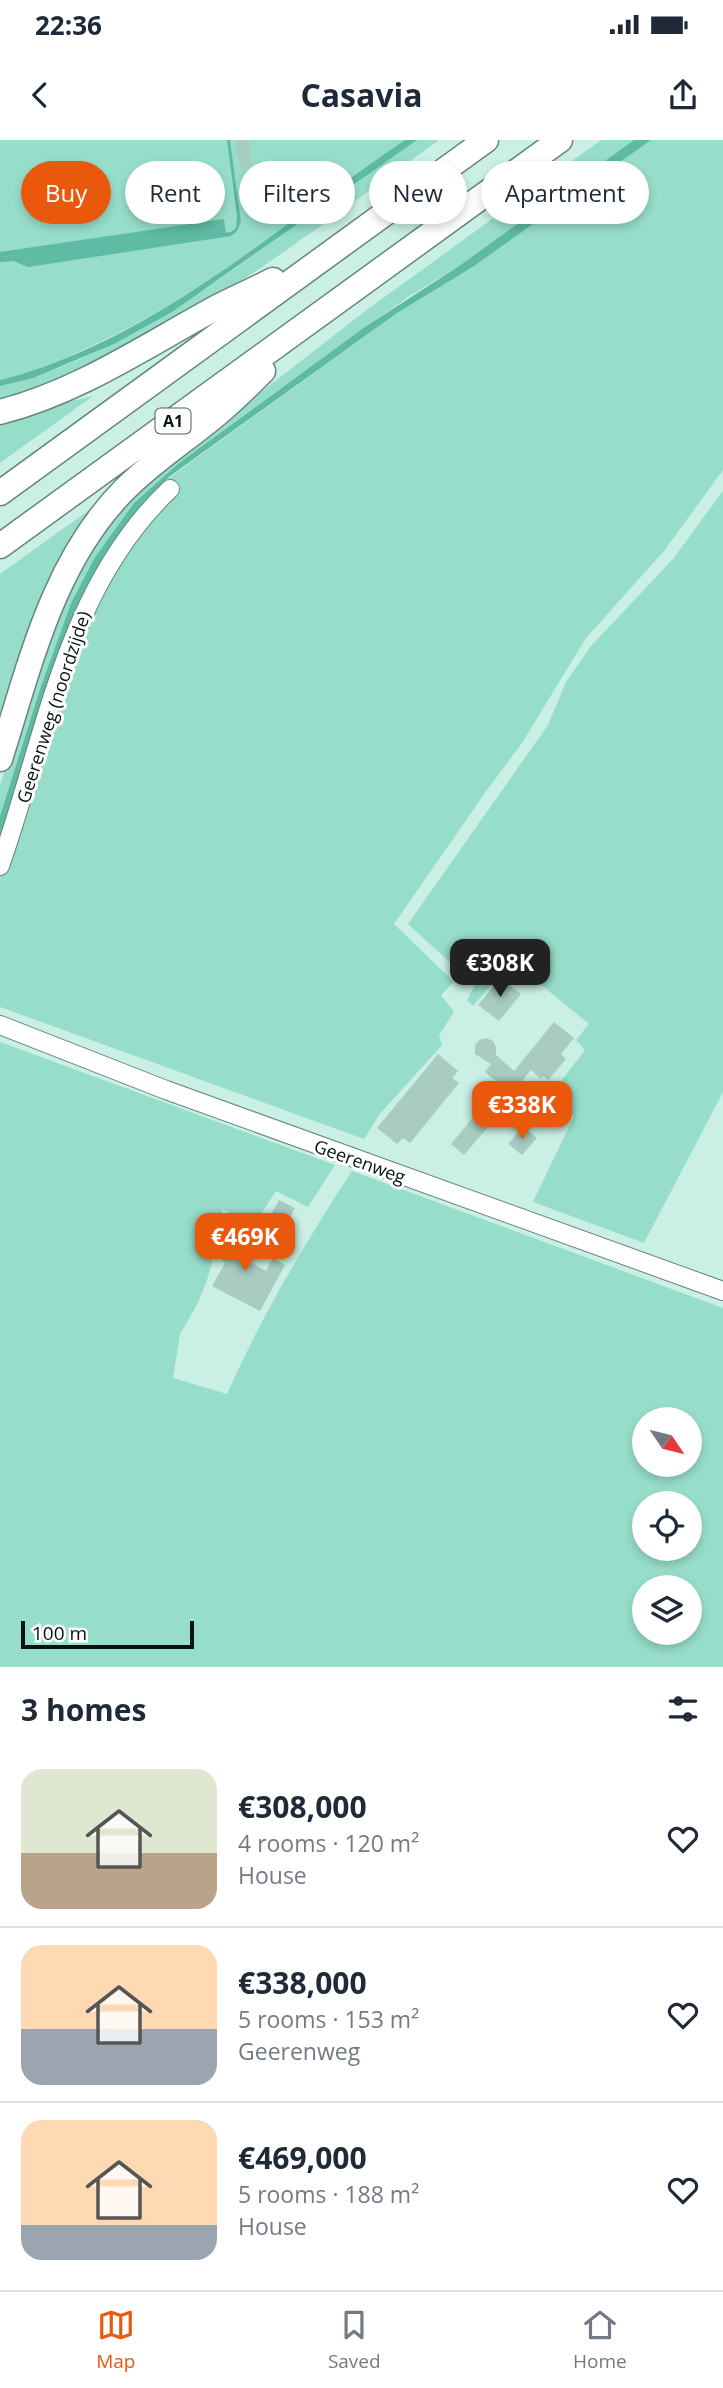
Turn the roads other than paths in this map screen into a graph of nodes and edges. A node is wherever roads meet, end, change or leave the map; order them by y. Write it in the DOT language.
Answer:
graph roads {
  1 [pos="486,140"];
  2 [pos="559,140"];
  3 [pos="334,250"];
  4 [pos="345,295"];
  5 [pos="0,412"];
  6 [pos="170,489"];
  7 [pos="0,493"];
  8 [pos="0,546"];
  9 [pos="0,759"];
  10 [pos="0,866"];
  11 [pos="0,1025"];
  12 [pos="723,1291"];
  1 -- 3 [label="highway, A1"];
  2 -- 4 [label="highway, A1"];
  3 -- 5 [label="highway, A1"];
  3 -- 7 [label="highway, A1"];
  4 -- 8 [label="highway, A1"];
  4 -- 9 [label="highway, A1"];
  6 -- 10 [label="street, Geerenweg (noordzijde)"];
  11 -- 12 [label="street, Geerenweg"];
}
